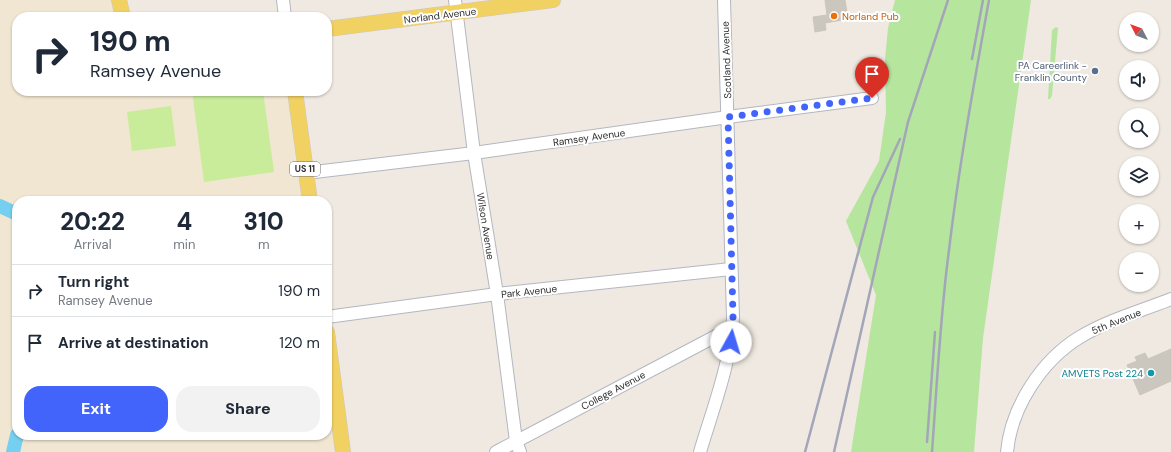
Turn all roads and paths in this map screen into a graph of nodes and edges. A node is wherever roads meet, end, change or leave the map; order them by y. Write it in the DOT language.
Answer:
graph roads {
  1 [pos="119,0"];
  2 [pos="283,0"];
  3 [pos="553,0"];
  4 [pos="724,0"];
  5 [pos="455,6"];
  6 [pos="122,12"];
  7 [pos="284,12"];
  8 [pos="332,28"];
  9 [pos="296,96"];
  10 [pos="872,98"];
  11 [pos="728,117"];
  12 [pos="474,153"];
  13 [pos="306,173"];
  14 [pos="309,196"];
  15 [pos="732,269"];
  16 [pos="497,294"];
  17 [pos="1171,299"];
  18 [pos="332,316"];
  19 [pos="732,332"];
  20 [pos="332,370"];
  21 [pos="518,447"];
  22 [pos="343,452"];
  23 [pos="496,452"];
  24 [pos="700,452"];
  25 [pos="1007,452"];
  1 -- 6 [label="main road"];
  2 -- 7 [label="street"];
  3 -- 5 [label="main road, Norland Avenue"];
  4 -- 11 [label="street, Scotland Avenue"];
  5 -- 8 [label="main road, Norland Avenue"];
  5 -- 12 [label="street, Wilson Avenue"];
  9 -- 13 [label="main road, US 11"];
  10 -- 11 [label="street, Ramsey Avenue"];
  11 -- 12 [label="street, Ramsey Avenue"];
  11 -- 15 [label="street, Scotland Avenue"];
  12 -- 13 [label="street, Ramsey Avenue"];
  12 -- 16 [label="street, Wilson Avenue"];
  13 -- 14 [label="main road, US 11"];
  15 -- 16 [label="street, Park Avenue"];
  15 -- 19 [label="street, Scotland Avenue"];
  16 -- 18 [label="street, Park Avenue"];
  16 -- 21 [label="street, Wilson Avenue"];
  17 -- 25 [label="street, 5th Avenue"];
  19 -- 21 [label="street, College Avenue"];
  19 -- 24 [label="street, Scotland Avenue"];
  20 -- 22 [label="main road"];
  21 -- 23 [label="street, College Avenue"];
}
